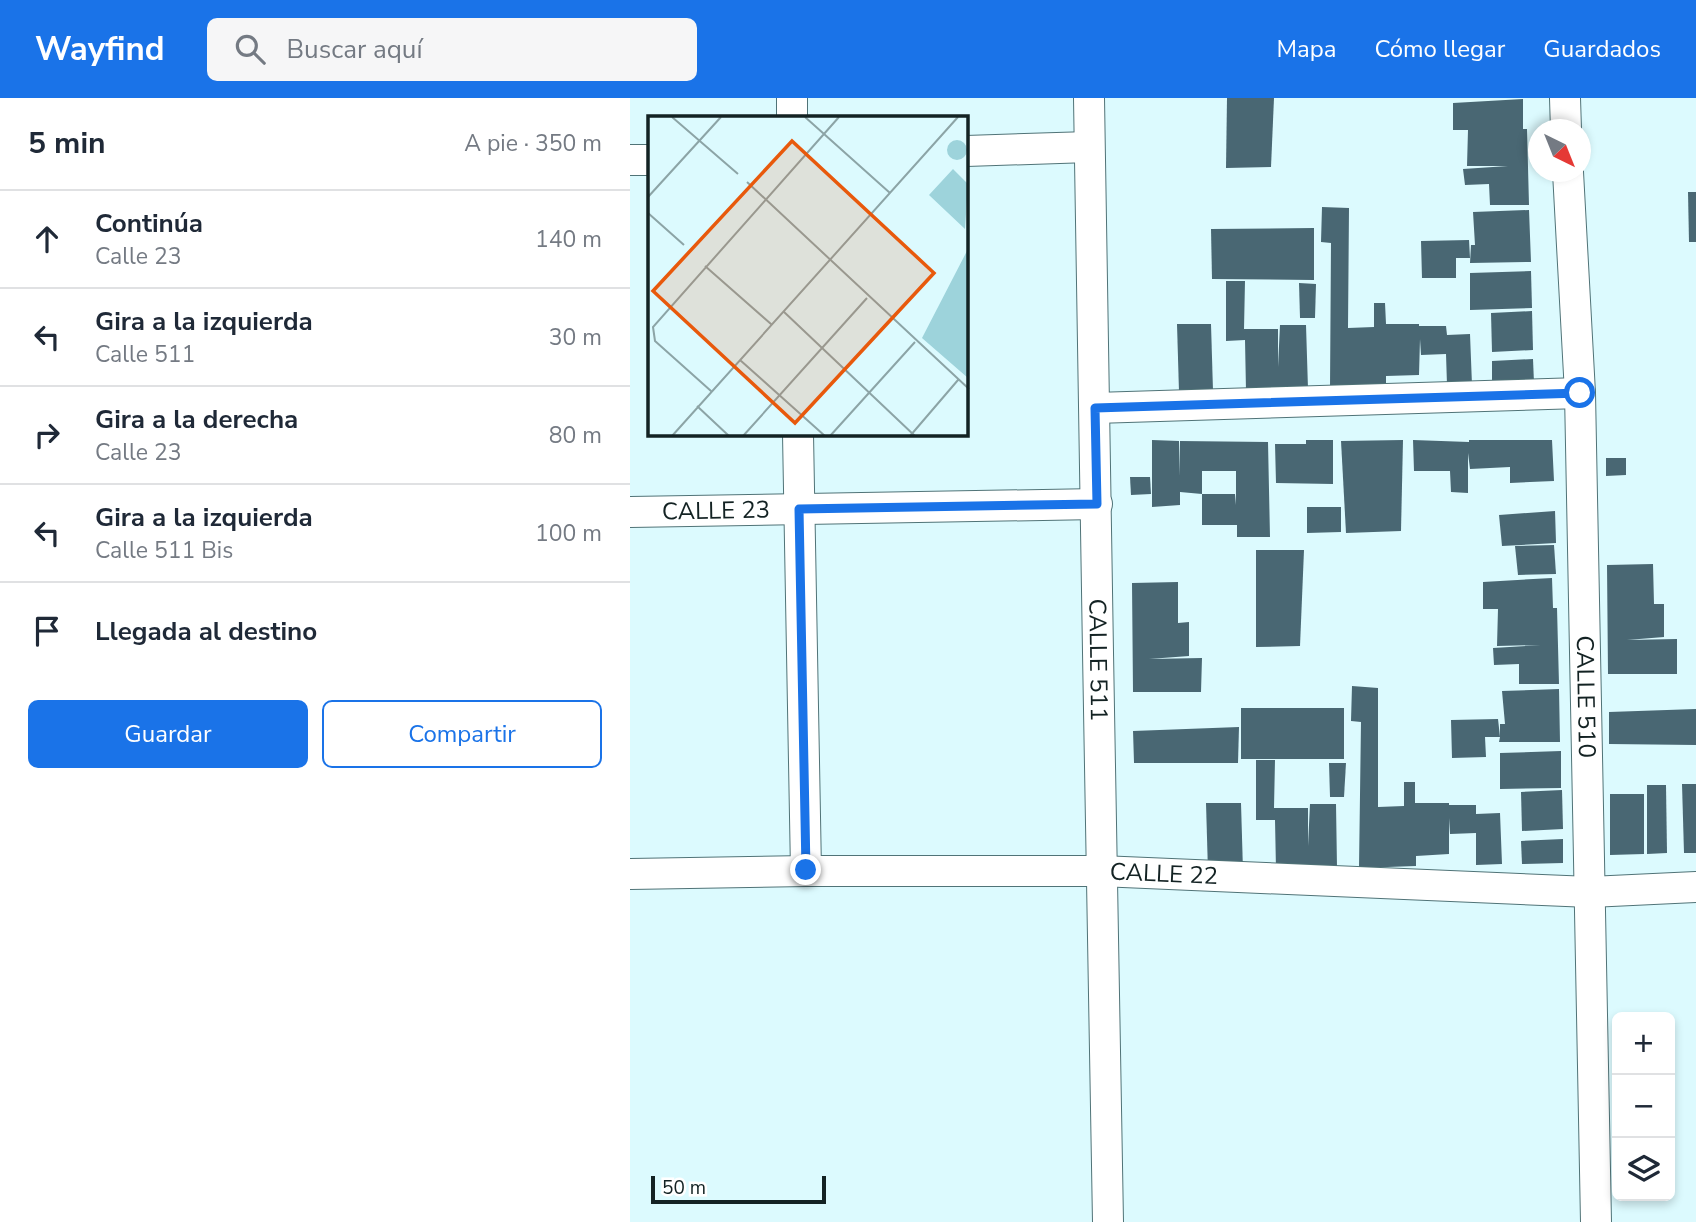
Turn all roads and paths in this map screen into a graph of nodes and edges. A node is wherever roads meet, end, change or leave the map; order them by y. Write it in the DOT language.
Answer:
graph roads {
  1 [pos="792,98"];
  2 [pos="1088,98"];
  3 [pos="1564,98"];
  4 [pos="792,116"];
  5 [pos="1565,119"];
  6 [pos="1090,147"];
  7 [pos="968,151"];
  8 [pos="630,160"];
  9 [pos="648,160"];
  10 [pos="1569,182"];
  11 [pos="1580,393"];
  12 [pos="1095,408"];
  13 [pos="798,436"];
  14 [pos="1097,504"];
  15 [pos="799,509"];
  16 [pos="630,512"];
  17 [pos="806,870"];
  18 [pos="1100,871"];
  19 [pos="630,874"];
  20 [pos="1696,887"];
  21 [pos="1590,892"];
  22 [pos="1108,1222"];
  23 [pos="1596,1222"];
  1 -- 4 [label="street"];
  2 -- 6 [label="street, CALLE 511"];
  3 -- 5 [label="street"];
  6 -- 7 [label="street"];
  6 -- 12 [label="street, CALLE 511"];
  8 -- 9 [label="street"];
  10 -- 11 [label="street, CALLE 510"];
  11 -- 12 [label="street"];
  11 -- 21 [label="street, CALLE 510"];
  12 -- 14 [label="street, CALLE 511"];
  13 -- 15 [label="street"];
  14 -- 15 [label="street, CALLE 23"];
  14 -- 18 [label="street, CALLE 511"];
  15 -- 16 [label="street, CALLE 23"];
  15 -- 17 [label="street"];
  17 -- 18 [label="street, CALLE 22"];
  17 -- 19 [label="street, CALLE 22"];
  18 -- 21 [label="street, CALLE 22"];
  18 -- 22 [label="street, CALLE 511"];
  20 -- 21 [label="street, CALLE 22"];
  21 -- 23 [label="street, CALLE 510"];
}
